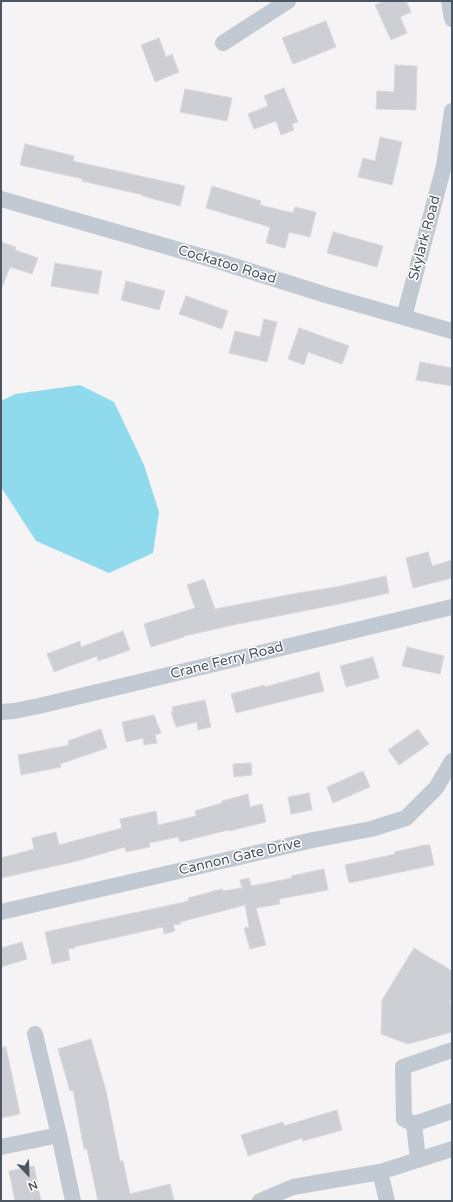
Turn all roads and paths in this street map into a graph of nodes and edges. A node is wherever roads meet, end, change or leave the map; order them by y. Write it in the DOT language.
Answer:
graph roads {
  1 [pos="288,1"];
  2 [pos="448,1"];
  3 [pos="452,19"];
  4 [pos="223,43"];
  5 [pos="452,111"];
  6 [pos="1,199"];
  7 [pos="404,317"];
  8 [pos="452,331"];
  9 [pos="452,607"];
  10 [pos="1,712"];
  11 [pos="452,761"];
  12 [pos="1,912"];
  13 [pos="35,1034"];
  14 [pos="452,1050"];
  15 [pos="452,1111"];
  16 [pos="414,1124"];
  17 [pos="59,1135"];
  18 [pos="1,1147"];
  19 [pos="452,1149"];
  20 [pos="418,1160"];
  21 [pos="380,1172"];
  22 [pos="73,1201"];
  23 [pos="260,1201"];
  24 [pos="387,1201"];
  1 -- 4 [label="street"];
  2 -- 3 [label="street"];
  5 -- 7 [label="street, Skylark Road"];
  6 -- 7 [label="street, Cockatoo Road"];
  7 -- 8 [label="street, Cockatoo Road"];
  9 -- 10 [label="street, Crane Ferry Road"];
  11 -- 12 [label="street, Cannon Gate Drive"];
  13 -- 17 [label="street"];
  14 -- 16 [label="street"];
  15 -- 16 [label="street"];
  16 -- 20 [label="street"];
  17 -- 18 [label="street"];
  17 -- 22 [label="street"];
  19 -- 20 [label="street"];
  20 -- 21 [label="street"];
  21 -- 23 [label="street"];
  21 -- 24 [label="street"];
}
